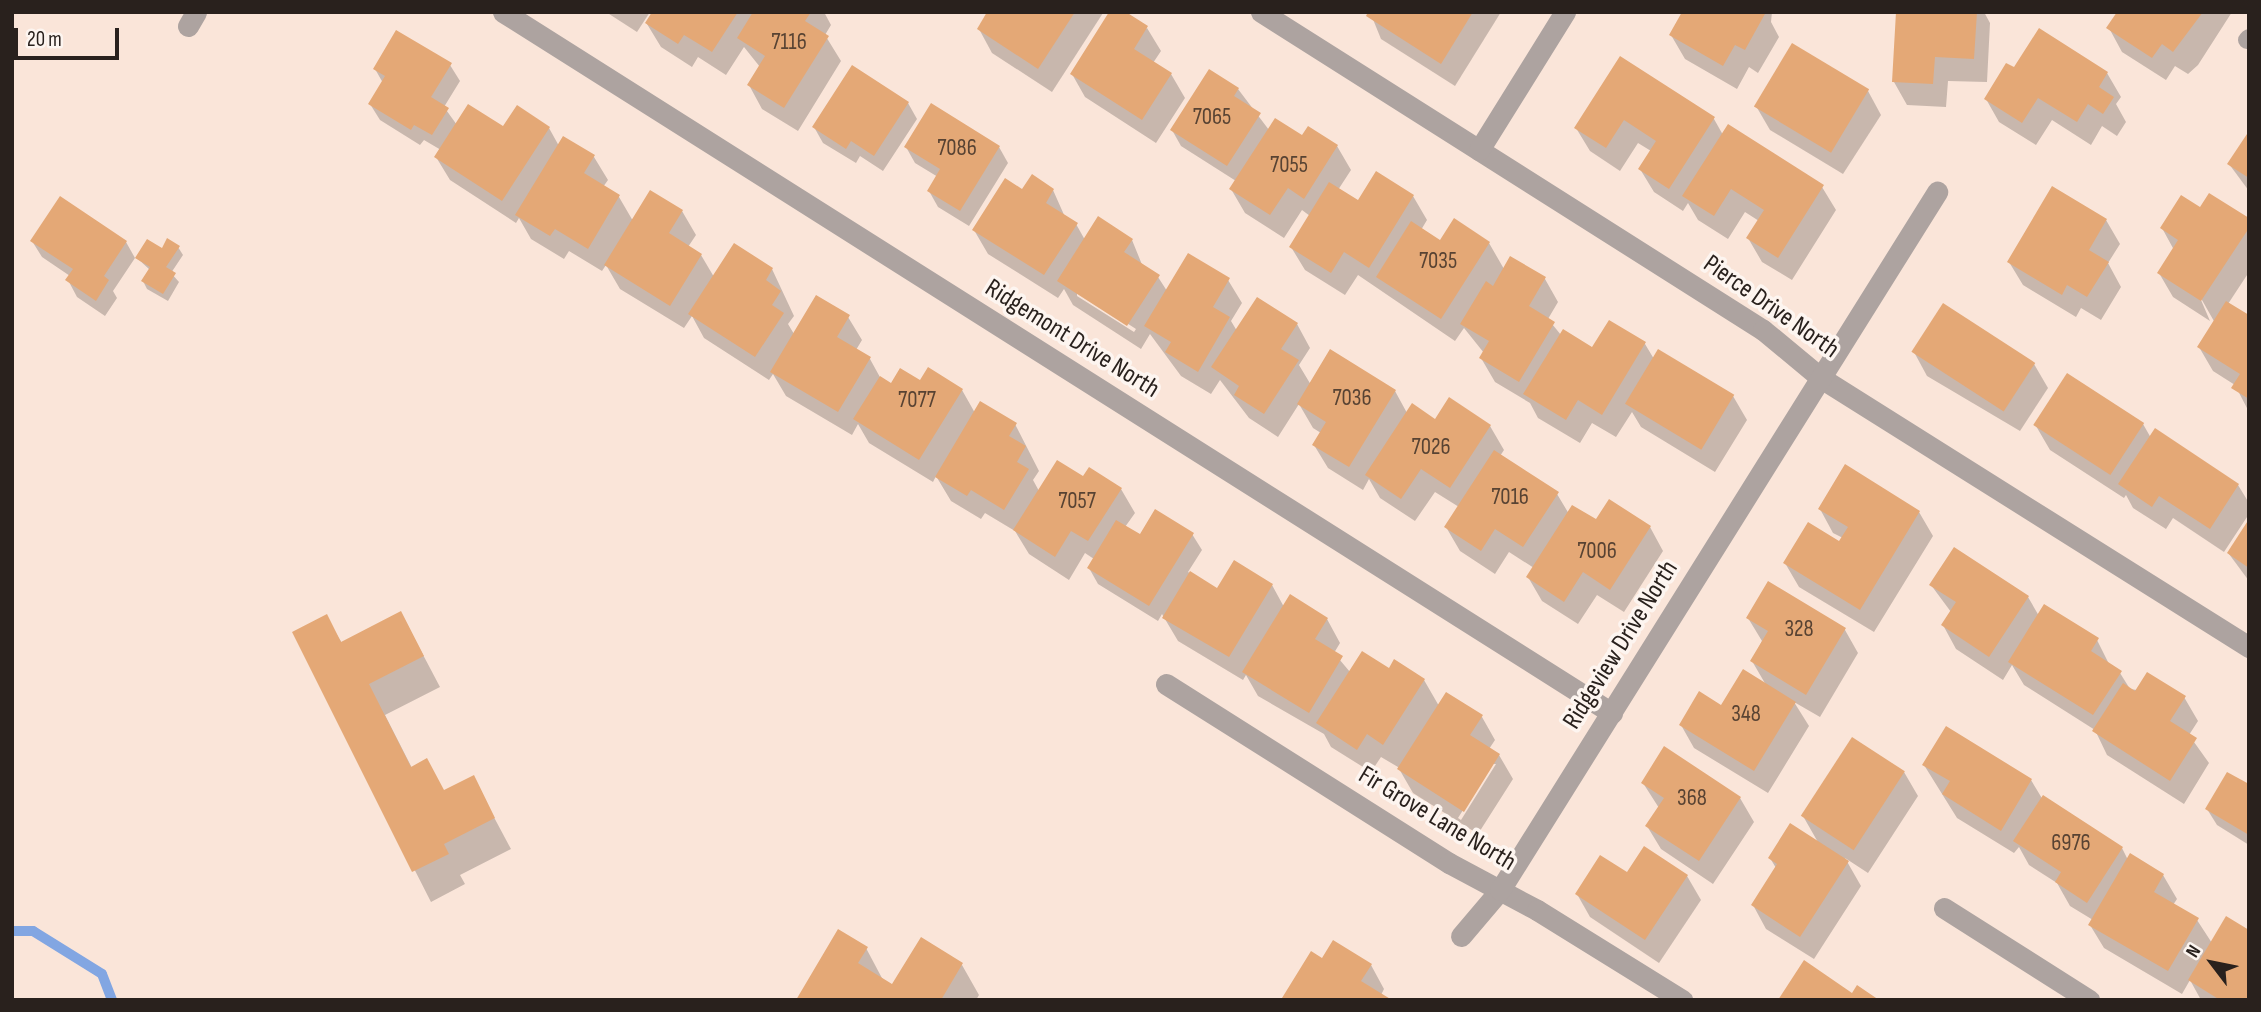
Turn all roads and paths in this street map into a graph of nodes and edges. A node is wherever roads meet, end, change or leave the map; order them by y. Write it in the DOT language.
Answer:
graph roads {
  1 [pos="503,12"];
  2 [pos="1261,12"];
  3 [pos="1566,12"];
  4 [pos="1479,150"];
  5 [pos="1937,192"];
  6 [pos="1821,378"];
  7 [pos="2249,647"];
  8 [pos="1166,684"];
  9 [pos="1612,713"];
  10 [pos="1500,890"];
  11 [pos="1944,908"];
  12 [pos="1461,936"];
  13 [pos="1682,1000"];
  14 [pos="2089,1000"];
  1 -- 9 [label="street, Ridgemont Drive North"];
  2 -- 4 [label="street, Pierce Drive North"];
  3 -- 4 [label="street"];
  4 -- 6 [label="street, Pierce Drive North"];
  5 -- 6 [label="street, Ridgeview Drive North"];
  6 -- 7 [label="street, Pierce Drive North"];
  6 -- 9 [label="street, Ridgeview Drive North"];
  8 -- 10 [label="street, Fir Grove Lane North"];
  9 -- 10 [label="street, Ridgeview Drive North"];
  10 -- 12 [label="street, Ridgeview Drive North"];
  10 -- 13 [label="street, Fir Grove Lane North"];
  11 -- 14 [label="street"];
}
